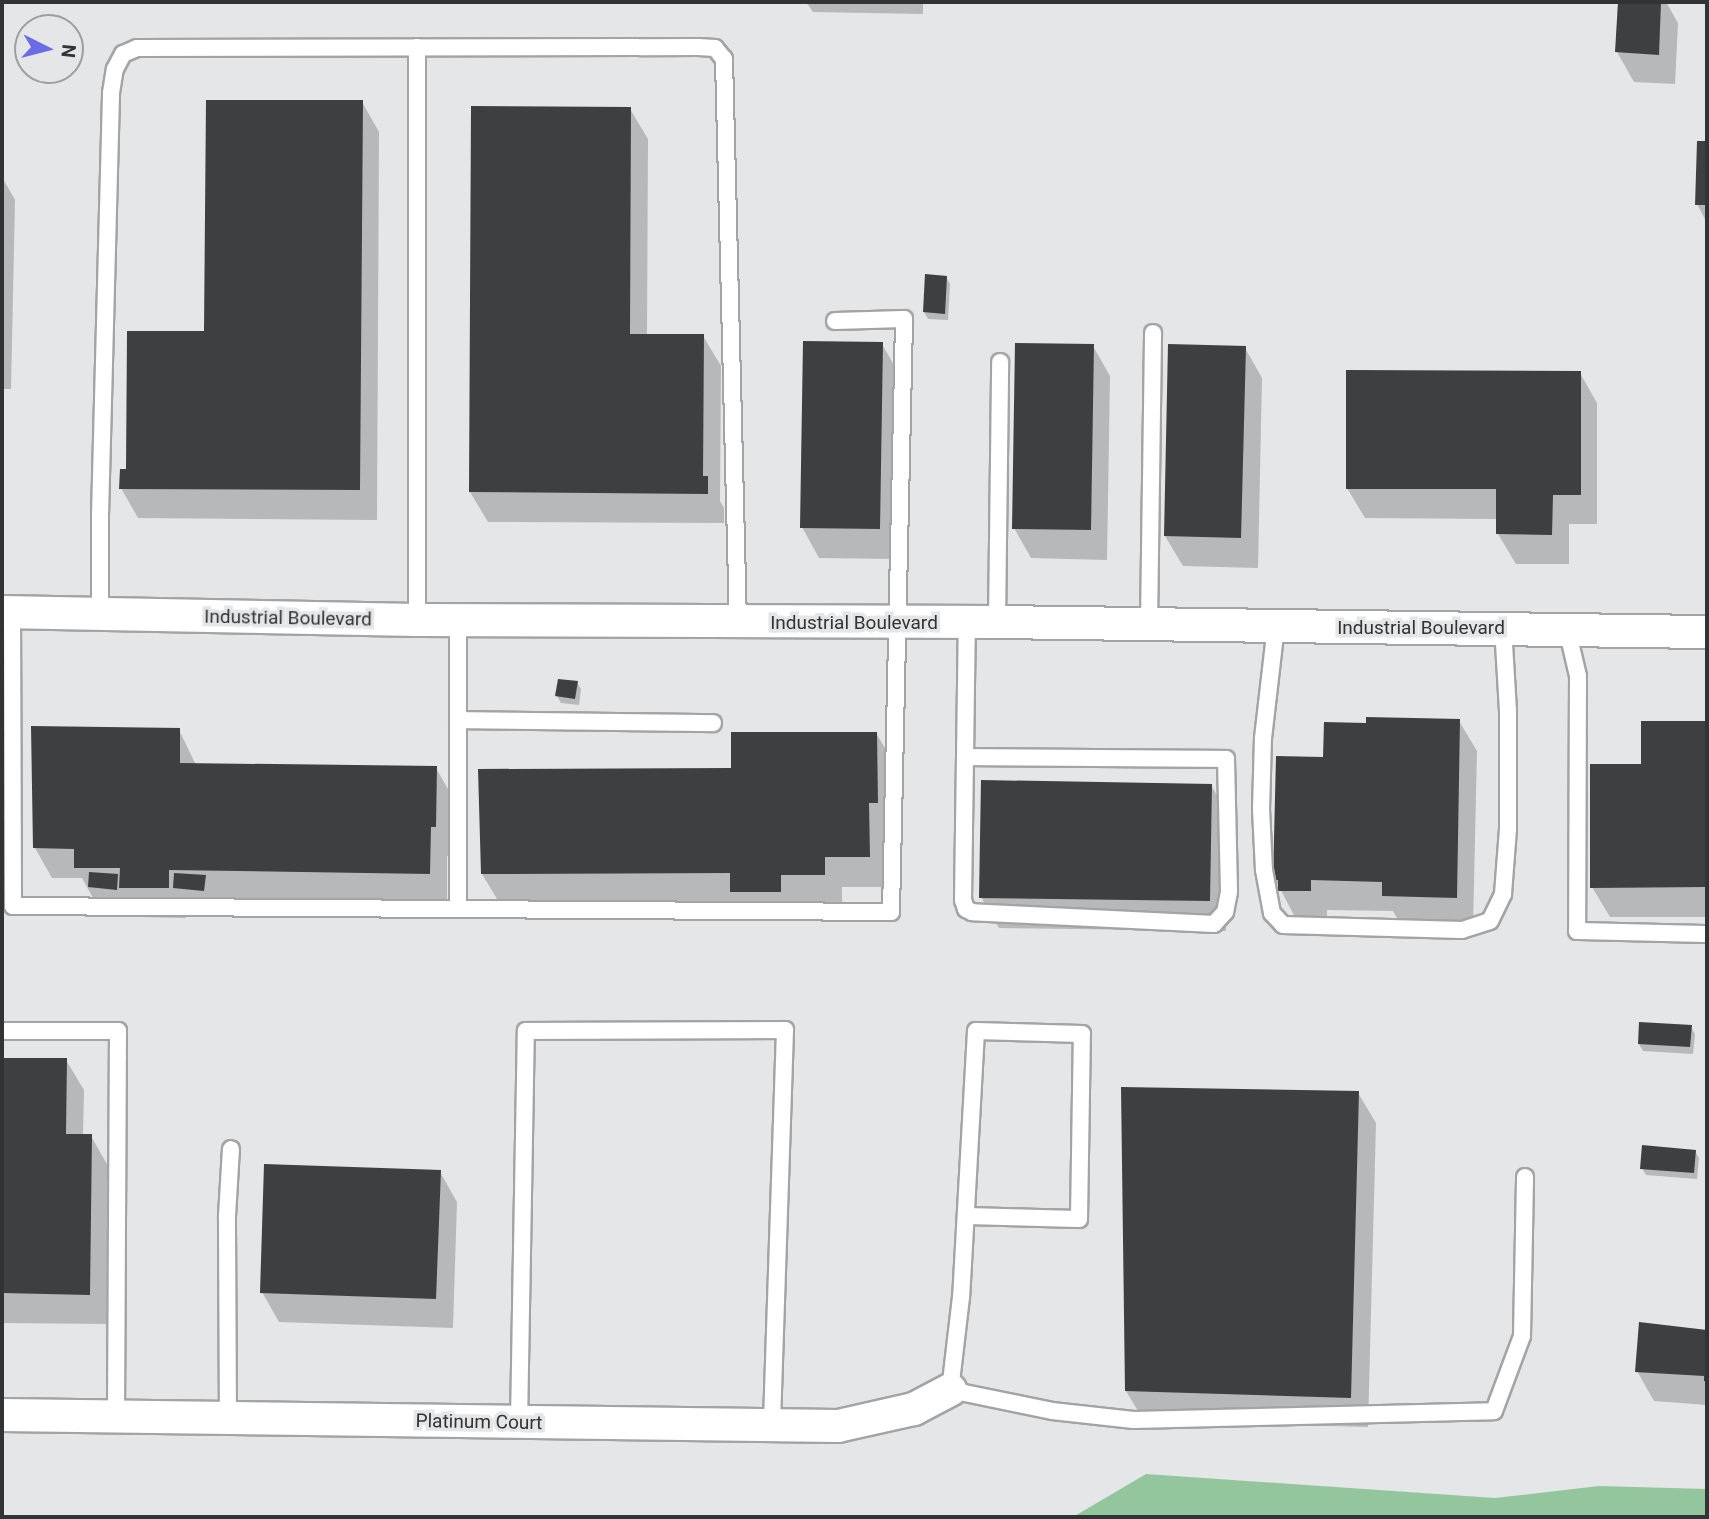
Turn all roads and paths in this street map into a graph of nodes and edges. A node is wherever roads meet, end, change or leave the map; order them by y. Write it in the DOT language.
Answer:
graph roads {
  1 [pos="417,47"];
  2 [pos="835,321"];
  3 [pos="1153,333"];
  4 [pos="1000,362"];
  5 [pos="7,612"];
  6 [pos="100,615"];
  7 [pos="458,619"];
  8 [pos="416,620"];
  9 [pos="982,622"];
  10 [pos="738,623"];
  11 [pos="896,623"];
  12 [pos="1149,624"];
  13 [pos="1276,626"];
  14 [pos="1503,628"];
  15 [pos="1567,629"];
  16 [pos="1707,632"];
  17 [pos="458,720"];
  18 [pos="713,723"];
  19 [pos="965,757"];
  20 [pos="458,909"];
  21 [pos="1707,934"];
  22 [pos="2,1031"];
  23 [pos="231,1149"];
  24 [pos="1525,1177"];
  25 [pos="966,1216"];
  26 [pos="950,1390"];
  27 [pos="2,1415"];
  28 [pos="116,1417"];
  29 [pos="228,1419"];
  30 [pos="519,1423"];
  31 [pos="772,1427"];
  1 -- 6 [label="lane"];
  1 -- 8 [label="lane"];
  1 -- 10 [label="lane"];
  2 -- 11 [label="lane"];
  3 -- 12 [label="lane"];
  4 -- 9 [label="lane"];
  5 -- 6 [label="street, Industrial Boulevard"];
  5 -- 20 [label="lane"];
  6 -- 8 [label="street, Industrial Boulevard"];
  7 -- 8 [label="street, Industrial Boulevard"];
  7 -- 10 [label="street, Industrial Boulevard"];
  7 -- 17 [label="lane"];
  9 -- 11 [label="street, Industrial Boulevard"];
  9 -- 12 [label="street, Industrial Boulevard"];
  9 -- 19 [label="lane"];
  10 -- 11 [label="street, Industrial Boulevard"];
  11 -- 20 [label="lane"];
  12 -- 13 [label="street, Industrial Boulevard"];
  13 -- 14 [label="street, Industrial Boulevard"];
  13 -- 14 [label="lane"];
  14 -- 15 [label="street, Industrial Boulevard"];
  15 -- 16 [label="street, Industrial Boulevard"];
  15 -- 21 [label="lane"];
  17 -- 18 [label="lane"];
  17 -- 20 [label="lane"];
  19 -- 19 [label="lane"];
  22 -- 28 [label="lane"];
  23 -- 29 [label="lane"];
  24 -- 26 [label="lane"];
  25 -- 25 [label="lane"];
  25 -- 26 [label="lane"];
  26 -- 31 [label="street, Platinum Court"];
  27 -- 28 [label="street, Platinum Court"];
  28 -- 29 [label="street, Platinum Court"];
  29 -- 30 [label="street, Platinum Court"];
  30 -- 31 [label="street, Platinum Court"];
  30 -- 31 [label="lane"];
}
